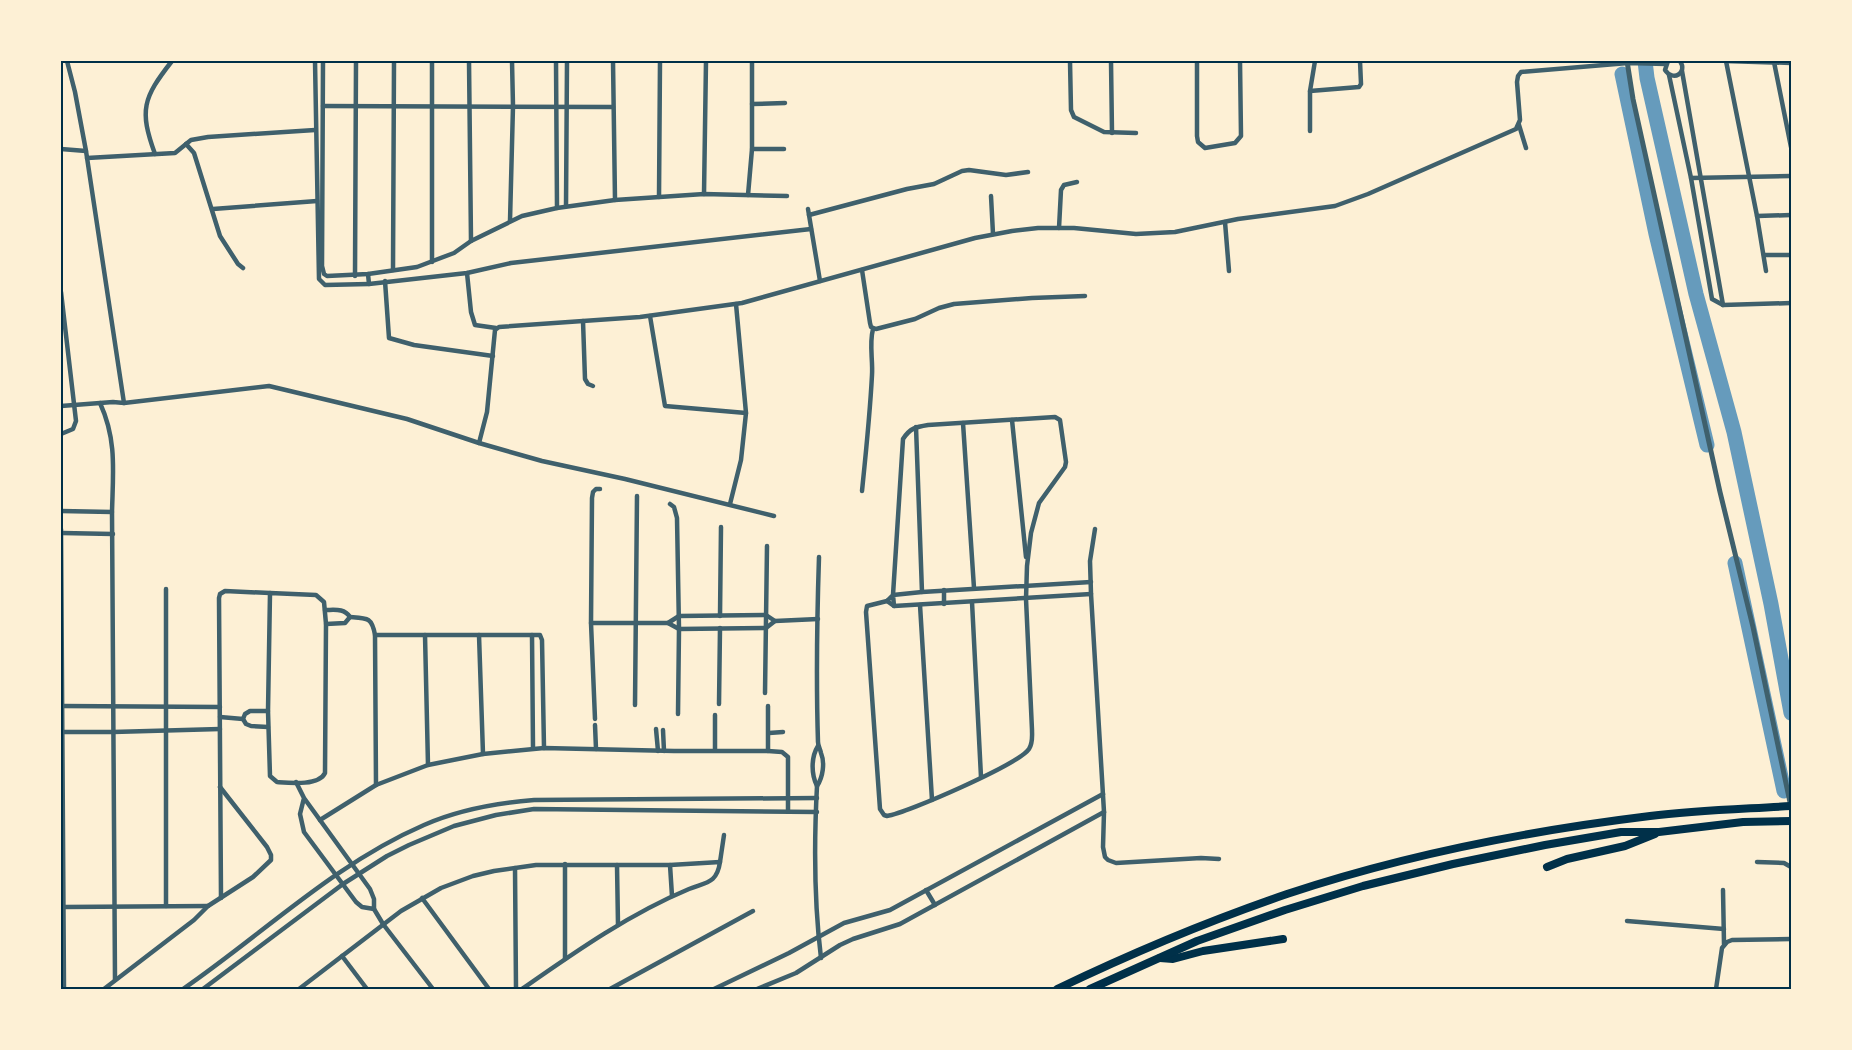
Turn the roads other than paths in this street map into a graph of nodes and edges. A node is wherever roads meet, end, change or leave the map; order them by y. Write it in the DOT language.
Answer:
graph roads {
  1 [pos="67,61"];
  2 [pos="172,61"];
  3 [pos="315,61"];
  4 [pos="323,61"];
  5 [pos="356,61"];
  6 [pos="394,61"];
  7 [pos="432,61"];
  8 [pos="469,61"];
  9 [pos="512,61"];
  10 [pos="556,61"];
  11 [pos="567,61"];
  12 [pos="613,61"];
  13 [pos="660,61"];
  14 [pos="706,61"];
  15 [pos="752,61"];
  16 [pos="1070,61"];
  17 [pos="1111,61"];
  18 [pos="1197,61"];
  19 [pos="1240,61"];
  20 [pos="1315,61"];
  21 [pos="1360,61"];
  22 [pos="1680,61"];
  23 [pos="1726,61"];
  24 [pos="1627,62"];
  25 [pos="1774,62"];
  26 [pos="1608,63"];
  27 [pos="1667,63"];
  28 [pos="1791,63"];
  29 [pos="1682,71"];
  30 [pos="1668,75"];
  31 [pos="1310,91"];
  32 [pos="785,103"];
  33 [pos="752,104"];
  34 [pos="556,105"];
  35 [pos="566,105"];
  36 [pos="323,106"];
  37 [pos="356,106"];
  38 [pos="393,106"];
  39 [pos="432,106"];
  40 [pos="469,106"];
  41 [pos="513,106"];
  42 [pos="613,106"];
  43 [pos="1519,125"];
  44 [pos="316,130"];
  45 [pos="1310,131"];
  46 [pos="1112,133"];
  47 [pos="1136,133"];
  48 [pos="186,144"];
  49 [pos="1791,147"];
  50 [pos="784,148"];
  51 [pos="1526,148"];
  52 [pos="61,149"];
  53 [pos="752,149"];
  54 [pos="86,151"];
  55 [pos="156,154"];
  56 [pos="87,158"];
  57 [pos="1028,172"];
  58 [pos="1791,176"];
  59 [pos="1691,178"];
  60 [pos="1701,178"];
  61 [pos="1750,178"];
  62 [pos="1077,182"];
  63 [pos="704,194"];
  64 [pos="748,195"];
  65 [pos="787,196"];
  66 [pos="991,196"];
  67 [pos="659,197"];
  68 [pos="615,200"];
  69 [pos="317,201"];
  70 [pos="566,206"];
  71 [pos="557,208"];
  72 [pos="213,209"];
  73 [pos="808,209"];
  74 [pos="809,215"];
  75 [pos="1791,215"];
  76 [pos="1757,216"];
  77 [pos="510,221"];
  78 [pos="1225,222"];
  79 [pos="1059,228"];
  80 [pos="811,229"];
  81 [pos="993,234"];
  82 [pos="471,241"];
  83 [pos="1764,255"];
  84 [pos="1791,255"];
  85 [pos="432,262"];
  86 [pos="243,268"];
  87 [pos="393,270"];
  88 [pos="862,270"];
  89 [pos="1229,270"];
  90 [pos="1766,271"];
  91 [pos="467,273"];
  92 [pos="368,274"];
  93 [pos="355,276"];
  94 [pos="385,281"];
  95 [pos="820,281"];
  96 [pos="369,284"];
  97 [pos="61,292"];
  98 [pos="1084,296"];
  99 [pos="1791,303"];
  100 [pos="736,304"];
  101 [pos="1723,304"];
  102 [pos="650,316"];
  103 [pos="583,321"];
  104 [pos="496,328"];
  105 [pos="873,329"];
  106 [pos="493,356"];
  107 [pos="593,386"];
  108 [pos="100,403"];
  109 [pos="124,403"];
  110 [pos="75,405"];
  111 [pos="61,406"];
  112 [pos="746,414"];
  113 [pos="1012,420"];
  114 [pos="963,423"];
  115 [pos="916,427"];
  116 [pos="61,434"];
  117 [pos="478,443"];
  118 [pos="600,489"];
  119 [pos="862,491"];
  120 [pos="637,496"];
  121 [pos="670,504"];
  122 [pos="730,504"];
  123 [pos="61,511"];
  124 [pos="112,512"];
  125 [pos="774,516"];
  126 [pos="720,527"];
  127 [pos="61,529"];
  128 [pos="1095,529"];
  129 [pos="62,533"];
  130 [pos="113,534"];
  131 [pos="767,546"];
  132 [pos="819,557"];
  133 [pos="1027,566"];
  134 [pos="1090,582"];
  135 [pos="1026,586"];
  136 [pos="974,588"];
  137 [pos="166,589"];
  138 [pos="944,590"];
  139 [pos="922,592"];
  140 [pos="270,594"];
  141 [pos="1091,594"];
  142 [pos="893,595"];
  143 [pos="1026,599"];
  144 [pos="887,601"];
  145 [pos="972,602"];
  146 [pos="944,604"];
  147 [pos="920,605"];
  148 [pos="894,606"];
  149 [pos="325,610"];
  150 [pos="766,615"];
  151 [pos="679,616"];
  152 [pos="720,616"];
  153 [pos="350,617"];
  154 [pos="61,619"];
  155 [pos="818,619"];
  156 [pos="775,621"];
  157 [pos="591,623"];
  158 [pos="668,623"];
  159 [pos="326,624"];
  160 [pos="636,624"];
  161 [pos="720,628"];
  162 [pos="766,628"];
  163 [pos="679,629"];
  164 [pos="375,635"];
  165 [pos="425,635"];
  166 [pos="479,635"];
  167 [pos="532,635"];
  168 [pos="765,693"];
  169 [pos="719,704"];
  170 [pos="635,705"];
  171 [pos="62,706"];
  172 [pos="113,706"];
  173 [pos="167,706"];
  174 [pos="768,706"];
  175 [pos="220,707"];
  176 [pos="268,711"];
  177 [pos="678,714"];
  178 [pos="715,715"];
  179 [pos="62,716"];
  180 [pos="220,717"];
  181 [pos="243,719"];
  182 [pos="595,719"];
  183 [pos="595,725"];
  184 [pos="268,727"];
  185 [pos="220,729"];
  186 [pos="656,729"];
  187 [pos="663,730"];
  188 [pos="167,731"];
  189 [pos="62,732"];
  190 [pos="113,732"];
  191 [pos="783,732"];
  192 [pos="769,733"];
  193 [pos="818,746"];
  194 [pos="534,748"];
  195 [pos="544,748"];
  196 [pos="596,749"];
  197 [pos="715,750"];
  198 [pos="768,750"];
  199 [pos="658,751"];
  200 [pos="664,751"];
  201 [pos="482,754"];
  202 [pos="428,765"];
  203 [pos="981,777"];
  204 [pos="296,782"];
  205 [pos="376,785"];
  206 [pos="817,786"];
  207 [pos="220,787"];
  208 [pos="1103,794"];
  209 [pos="304,798"];
  210 [pos="788,798"];
  211 [pos="817,798"];
  212 [pos="534,800"];
  213 [pos="932,800"];
  214 [pos="1791,807"];
  215 [pos="534,809"];
  216 [pos="788,811"];
  217 [pos="817,812"];
  218 [pos="1104,812"];
  219 [pos="320,820"];
  220 [pos="1791,821"];
  221 [pos="1659,832"];
  222 [pos="724,835"];
  223 [pos="1220,859"];
  224 [pos="720,862"];
  225 [pos="1757,862"];
  226 [pos="353,864"];
  227 [pos="565,864"];
  228 [pos="617,865"];
  229 [pos="670,865"];
  230 [pos="1547,867"];
  231 [pos="1791,867"];
  232 [pos="515,868"];
  233 [pos="359,873"];
  234 [pos="336,874"];
  235 [pos="343,884"];
  236 [pos="926,890"];
  237 [pos="1722,890"];
  238 [pos="672,896"];
  239 [pos="221,898"];
  240 [pos="422,898"];
  241 [pos="935,905"];
  242 [pos="166,906"];
  243 [pos="208,906"];
  244 [pos="64,907"];
  245 [pos="114,907"];
  246 [pos="374,909"];
  247 [pos="753,911"];
  248 [pos="1627,921"];
  249 [pos="383,924"];
  250 [pos="618,925"];
  251 [pos="1724,929"];
  252 [pos="819,937"];
  253 [pos="1283,939"];
  254 [pos="1791,939"];
  255 [pos="1724,944"];
  256 [pos="342,956"];
  257 [pos="822,958"];
  258 [pos="1160,958"];
  259 [pos="565,959"];
  260 [pos="115,980"];
  261 [pos="195,980"];
  262 [pos="64,989"];
  263 [pos="104,989"];
  264 [pos="182,989"];
  265 [pos="202,989"];
  266 [pos="300,989"];
  267 [pos="367,989"];
  268 [pos="433,989"];
  269 [pos="489,989"];
  270 [pos="516,989"];
  271 [pos="522,989"];
  272 [pos="610,989"];
  273 [pos="714,989"];
  274 [pos="757,989"];
  275 [pos="1057,989"];
  276 [pos="1090,989"];
  277 [pos="1716,989"];
  1 -- 54 [label="street"];
  2 -- 55 [label="street"];
  3 -- 44 [label="street"];
  4 -- 36 [label="street"];
  5 -- 37 [label="street"];
  6 -- 38 [label="street"];
  7 -- 39 [label="street"];
  8 -- 40 [label="street"];
  9 -- 41 [label="street"];
  10 -- 34 [label="street"];
  11 -- 35 [label="street"];
  12 -- 42 [label="street"];
  13 -- 67 [label="street"];
  14 -- 63 [label="street"];
  15 -- 33 [label="street"];
  16 -- 46 [label="street"];
  17 -- 46 [label="street"];
  18 -- 19 [label="street"];
  20 -- 31 [label="street"];
  21 -- 31 [label="street"];
  22 -- 29 [label="street"];
  23 -- 25 [label="street"];
  23 -- 61 [label="street"];
  24 -- 26 [label="street"];
  24 -- 27 [label="street"];
  24 -- 214 [label="street"];
  25 -- 28 [label="street"];
  25 -- 49 [label="street"];
  26 -- 43 [label="street"];
  27 -- 30 [label="street"];
  29 -- 30 [label="street"];
  29 -- 60 [label="street"];
  30 -- 59 [label="street"];
  31 -- 45 [label="street"];
  32 -- 33 [label="street"];
  33 -- 53 [label="street"];
  34 -- 35 [label="street"];
  34 -- 41 [label="street"];
  34 -- 71 [label="street"];
  35 -- 42 [label="street"];
  35 -- 70 [label="street"];
  36 -- 37 [label="street"];
  36 -- 93 [label="street"];
  37 -- 38 [label="street"];
  37 -- 93 [label="street"];
  38 -- 39 [label="street"];
  38 -- 87 [label="street"];
  39 -- 40 [label="street"];
  39 -- 85 [label="street"];
  40 -- 41 [label="street"];
  40 -- 82 [label="street"];
  41 -- 77 [label="street"];
  42 -- 68 [label="street"];
  43 -- 51 [label="street"];
  43 -- 78 [label="street"];
  44 -- 48 [label="street"];
  44 -- 69 [label="street"];
  46 -- 47 [label="street"];
  48 -- 55 [label="street"];
  48 -- 72 [label="street"];
  50 -- 53 [label="street"];
  52 -- 54 [label="street"];
  53 -- 64 [label="street"];
  54 -- 56 [label="street"];
  55 -- 56 [label="street"];
  56 -- 109 [label="street"];
  57 -- 74 [label="street"];
  58 -- 61 [label="street"];
  59 -- 60 [label="street"];
  59 -- 101 [label="street"];
  60 -- 61 [label="street"];
  60 -- 101 [label="street"];
  61 -- 76 [label="street"];
  62 -- 79 [label="street"];
  63 -- 64 [label="street"];
  63 -- 67 [label="street"];
  64 -- 65 [label="street"];
  66 -- 81 [label="street"];
  67 -- 68 [label="street"];
  68 -- 70 [label="street"];
  69 -- 72 [label="street"];
  69 -- 96 [label="street"];
  70 -- 71 [label="street"];
  71 -- 77 [label="street"];
  72 -- 86 [label="street"];
  73 -- 74 [label="street"];
  74 -- 80 [label="street"];
  75 -- 76 [label="street"];
  76 -- 83 [label="street"];
  77 -- 82 [label="street"];
  78 -- 79 [label="street"];
  78 -- 89 [label="street"];
  79 -- 81 [label="street"];
  80 -- 91 [label="street"];
  80 -- 95 [label="street"];
  81 -- 88 [label="street"];
  82 -- 85 [label="street"];
  83 -- 84 [label="street"];
  83 -- 90 [label="street"];
  85 -- 87 [label="street"];
  87 -- 92 [label="street"];
  88 -- 95 [label="street"];
  88 -- 105 [label="street"];
  91 -- 94 [label="street"];
  91 -- 104 [label="street"];
  92 -- 93 [label="street"];
  92 -- 96 [label="street"];
  94 -- 96 [label="street"];
  94 -- 106 [label="street"];
  95 -- 100 [label="street"];
  97 -- 110 [label="street"];
  98 -- 105 [label="street"];
  99 -- 101 [label="street"];
  100 -- 102 [label="street"];
  100 -- 112 [label="street"];
  102 -- 103 [label="street"];
  102 -- 112 [label="street"];
  103 -- 104 [label="street"];
  103 -- 107 [label="street"];
  104 -- 106 [label="street"];
  105 -- 119 [label="street"];
  106 -- 117 [label="street"];
  108 -- 109 [label="street"];
  108 -- 110 [label="street"];
  108 -- 124 [label="street"];
  109 -- 117 [label="street"];
  110 -- 111 [label="street"];
  110 -- 116 [label="street"];
  112 -- 122 [label="street"];
  113 -- 114 [label="street"];
  113 -- 133 [label="street"];
  113 -- 133 [label="street"];
  114 -- 115 [label="street"];
  114 -- 136 [label="street"];
  115 -- 139 [label="street"];
  115 -- 142 [label="street"];
  117 -- 122 [label="street"];
  118 -- 157 [label="street"];
  120 -- 160 [label="street"];
  121 -- 151 [label="street"];
  122 -- 125 [label="street"];
  123 -- 124 [label="street"];
  124 -- 130 [label="street"];
  126 -- 152 [label="street"];
  127 -- 129 [label="street"];
  128 -- 134 [label="street"];
  129 -- 130 [label="street"];
  129 -- 154 [label="street"];
  130 -- 172 [label="street"];
  131 -- 150 [label="street"];
  132 -- 155 [label="street"];
  133 -- 135 [label="street"];
  134 -- 135 [label="street"];
  134 -- 141 [label="street"];
  135 -- 136 [label="street"];
  135 -- 143 [label="street"];
  136 -- 138 [label="street"];
  137 -- 173 [label="street"];
  138 -- 139 [label="street"];
  138 -- 146 [label="street"];
  139 -- 142 [label="street"];
  140 -- 149 [label="street"];
  140 -- 175 [label="street"];
  140 -- 176 [label="street"];
  141 -- 143 [label="street"];
  141 -- 208 [label="street"];
  142 -- 144 [label="street"];
  142 -- 148 [label="street"];
  143 -- 145 [label="street"];
  143 -- 203 [label="street"];
  144 -- 148 [label="street"];
  144 -- 213 [label="street"];
  145 -- 146 [label="street"];
  145 -- 203 [label="street"];
  146 -- 147 [label="street"];
  147 -- 148 [label="street"];
  147 -- 213 [label="street"];
  149 -- 153 [label="street"];
  149 -- 159 [label="street"];
  150 -- 152 [label="street"];
  150 -- 156 [label="street"];
  150 -- 162 [label="street"];
  151 -- 152 [label="street"];
  151 -- 158 [label="street"];
  151 -- 163 [label="street"];
  153 -- 159 [label="street"];
  153 -- 164 [label="street"];
  154 -- 171 [label="street"];
  155 -- 156 [label="street"];
  155 -- 193 [label="street"];
  156 -- 162 [label="street"];
  157 -- 160 [label="street"];
  157 -- 182 [label="street"];
  158 -- 160 [label="street"];
  158 -- 163 [label="street"];
  159 -- 204 [label="street"];
  160 -- 170 [label="street"];
  161 -- 162 [label="street"];
  161 -- 163 [label="street"];
  161 -- 169 [label="street"];
  162 -- 168 [label="street"];
  163 -- 177 [label="street"];
  164 -- 165 [label="street"];
  164 -- 205 [label="street"];
  165 -- 166 [label="street"];
  165 -- 202 [label="street"];
  166 -- 167 [label="street"];
  166 -- 201 [label="street"];
  167 -- 194 [label="street"];
  167 -- 195 [label="street"];
  171 -- 172 [label="street"];
  171 -- 179 [label="street"];
  172 -- 173 [label="street"];
  172 -- 190 [label="street"];
  173 -- 175 [label="street"];
  173 -- 188 [label="street"];
  174 -- 192 [label="street"];
  175 -- 180 [label="street"];
  176 -- 181 [label="street"];
  176 -- 184 [label="street"];
  178 -- 197 [label="street"];
  179 -- 189 [label="street"];
  180 -- 181 [label="street"];
  180 -- 185 [label="street"];
  181 -- 184 [label="street"];
  183 -- 196 [label="street"];
  184 -- 204 [label="street"];
  185 -- 188 [label="street"];
  185 -- 207 [label="street"];
  186 -- 199 [label="street"];
  187 -- 200 [label="street"];
  188 -- 190 [label="street"];
  188 -- 242 [label="street"];
  189 -- 190 [label="street"];
  189 -- 244 [label="street"];
  190 -- 245 [label="street"];
  191 -- 192 [label="street"];
  192 -- 198 [label="street"];
  193 -- 206 [label="street"];
  193 -- 206 [label="street"];
  194 -- 195 [label="street"];
  194 -- 201 [label="street"];
  195 -- 196 [label="street"];
  196 -- 199 [label="street"];
  197 -- 198 [label="street"];
  197 -- 200 [label="street"];
  198 -- 210 [label="street"];
  199 -- 200 [label="street"];
  201 -- 202 [label="street"];
  202 -- 205 [label="street"];
  203 -- 213 [label="street"];
  204 -- 209 [label="street"];
  205 -- 219 [label="street"];
  206 -- 211 [label="street"];
  207 -- 239 [label="street"];
  207 -- 239 [label="street"];
  208 -- 218 [label="street"];
  208 -- 236 [label="street"];
  209 -- 219 [label="street"];
  209 -- 234 [label="street"];
  210 -- 211 [label="street"];
  210 -- 212 [label="street"];
  210 -- 216 [label="street"];
  211 -- 217 [label="street"];
  212 -- 215 [label="street"];
  212 -- 226 [label="street"];
  214 -- 275 [label="highway"];
  215 -- 216 [label="street"];
  215 -- 233 [label="street"];
  216 -- 217 [label="street"];
  217 -- 252 [label="street"];
  218 -- 223 [label="street"];
  218 -- 241 [label="street"];
  219 -- 226 [label="street"];
  220 -- 221 [label="highway"];
  221 -- 230 [label="highway"];
  221 -- 258 [label="highway"];
  222 -- 224 [label="street"];
  224 -- 229 [label="street"];
  224 -- 238 [label="street"];
  225 -- 231 [label="street"];
  226 -- 233 [label="street"];
  226 -- 234 [label="street"];
  227 -- 228 [label="street"];
  227 -- 232 [label="street"];
  227 -- 259 [label="street"];
  228 -- 229 [label="street"];
  228 -- 250 [label="street"];
  229 -- 238 [label="street"];
  232 -- 240 [label="street"];
  232 -- 270 [label="street"];
  233 -- 235 [label="street"];
  233 -- 246 [label="street"];
  234 -- 235 [label="street"];
  234 -- 261 [label="street"];
  235 -- 246 [label="street"];
  235 -- 265 [label="street"];
  236 -- 241 [label="street"];
  236 -- 252 [label="street"];
  237 -- 251 [label="street"];
  238 -- 250 [label="street"];
  239 -- 243 [label="street"];
  240 -- 249 [label="street"];
  240 -- 269 [label="street"];
  241 -- 257 [label="street"];
  242 -- 243 [label="street"];
  242 -- 245 [label="street"];
  243 -- 260 [label="street"];
  244 -- 245 [label="street"];
  244 -- 262 [label="street"];
  245 -- 260 [label="street"];
  246 -- 249 [label="street"];
  247 -- 272 [label="street"];
  248 -- 251 [label="street"];
  249 -- 256 [label="street"];
  249 -- 268 [label="street"];
  250 -- 259 [label="street"];
  251 -- 255 [label="street"];
  252 -- 257 [label="street"];
  252 -- 273 [label="street"];
  253 -- 258 [label="highway"];
  254 -- 255 [label="street"];
  255 -- 277 [label="street"];
  256 -- 266 [label="street"];
  256 -- 267 [label="street"];
  257 -- 274 [label="street"];
  258 -- 276 [label="highway"];
  259 -- 271 [label="street"];
  260 -- 263 [label="street"];
  261 -- 264 [label="street"];
  261 -- 265 [label="street"];
}
